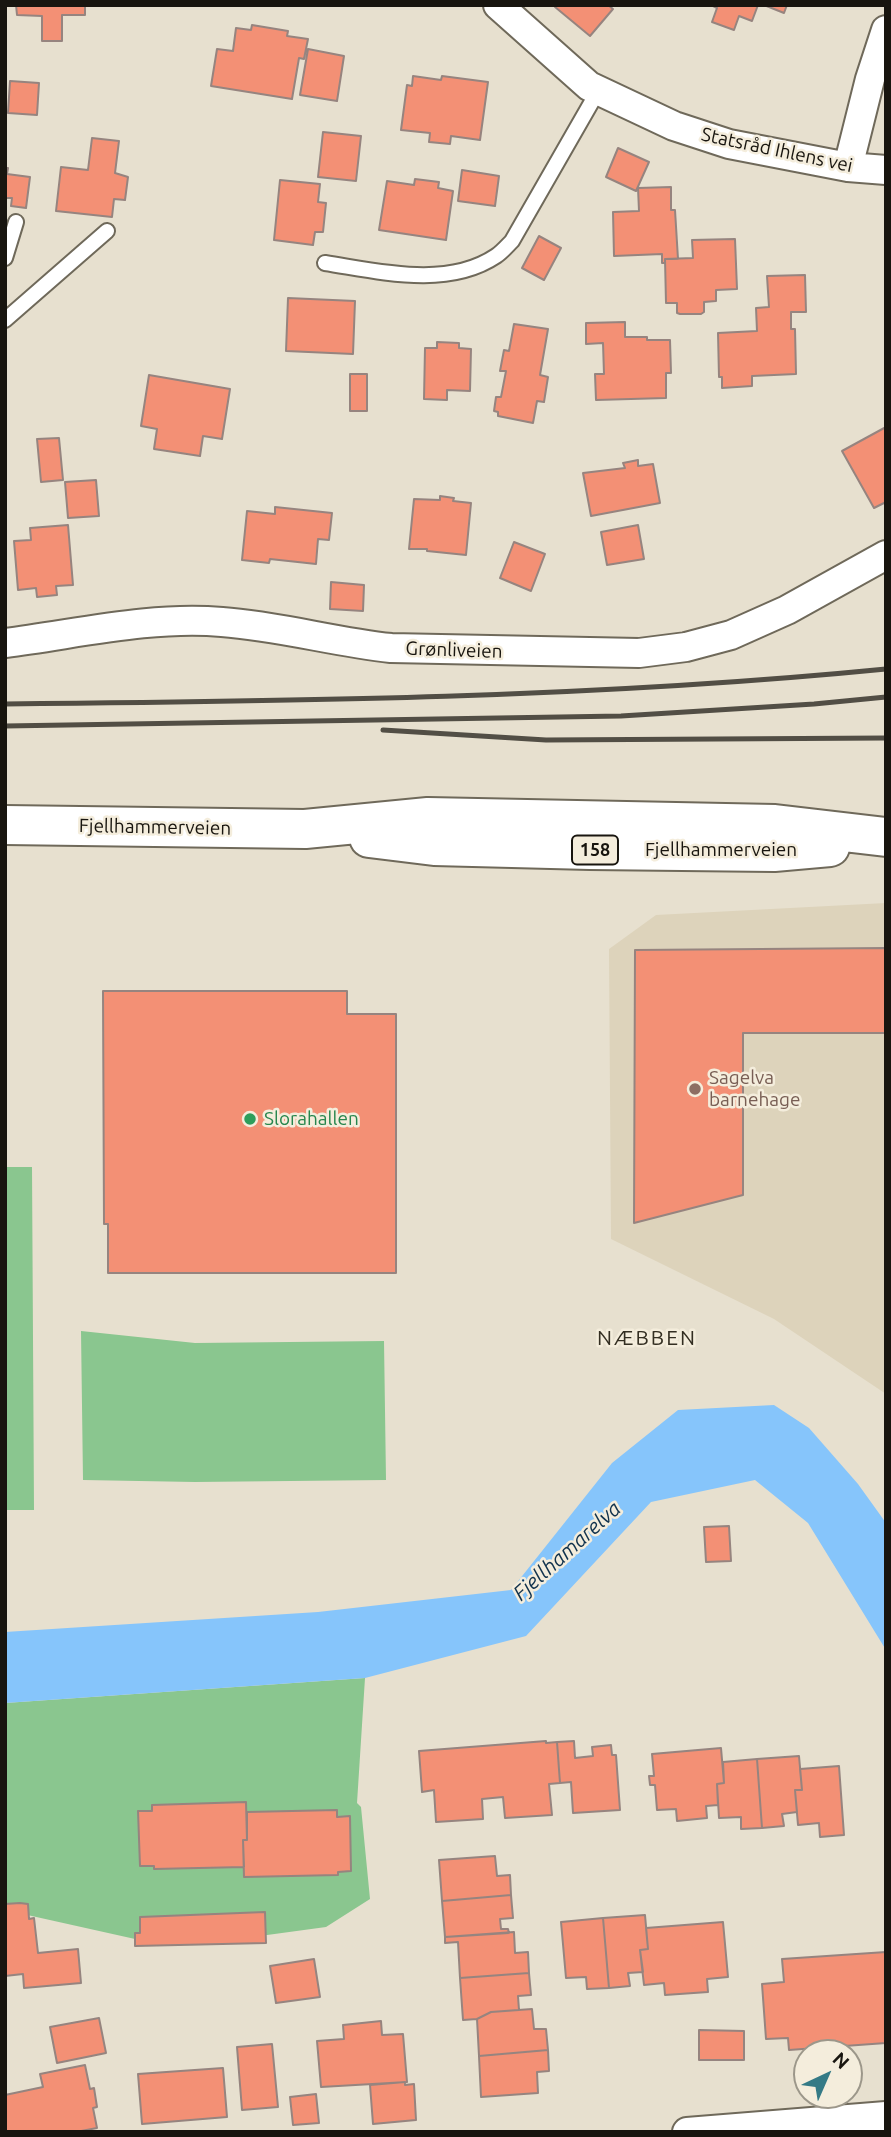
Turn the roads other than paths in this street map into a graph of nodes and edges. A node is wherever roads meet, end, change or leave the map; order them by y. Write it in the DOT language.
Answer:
graph roads {
  1 [pos="498,5"];
  2 [pos="886,30"];
  3 [pos="598,91"];
  4 [pos="848,167"];
  5 [pos="886,170"];
  6 [pos="16,222"];
  7 [pos="107,231"];
  8 [pos="5,258"];
  9 [pos="325,262"];
  10 [pos="5,320"];
  11 [pos="886,555"];
  12 [pos="5,643"];
  13 [pos="5,825"];
  14 [pos="886,840"];
  15 [pos="886,2116"];
  16 [pos="687,2132"];
  1 -- 3 [label="street, Statsråd Ihlens vei"];
  2 -- 4 [label="street"];
  3 -- 4 [label="street, Statsråd Ihlens vei"];
  3 -- 9 [label="lane"];
  4 -- 5 [label="street, Statsråd Ihlens vei"];
  6 -- 8 [label="lane"];
  7 -- 10 [label="lane"];
  11 -- 12 [label="street, Grønliveien"];
  13 -- 14 [label="main road, Fjellhammerveien / 158"];
  15 -- 16 [label="street"];
}
